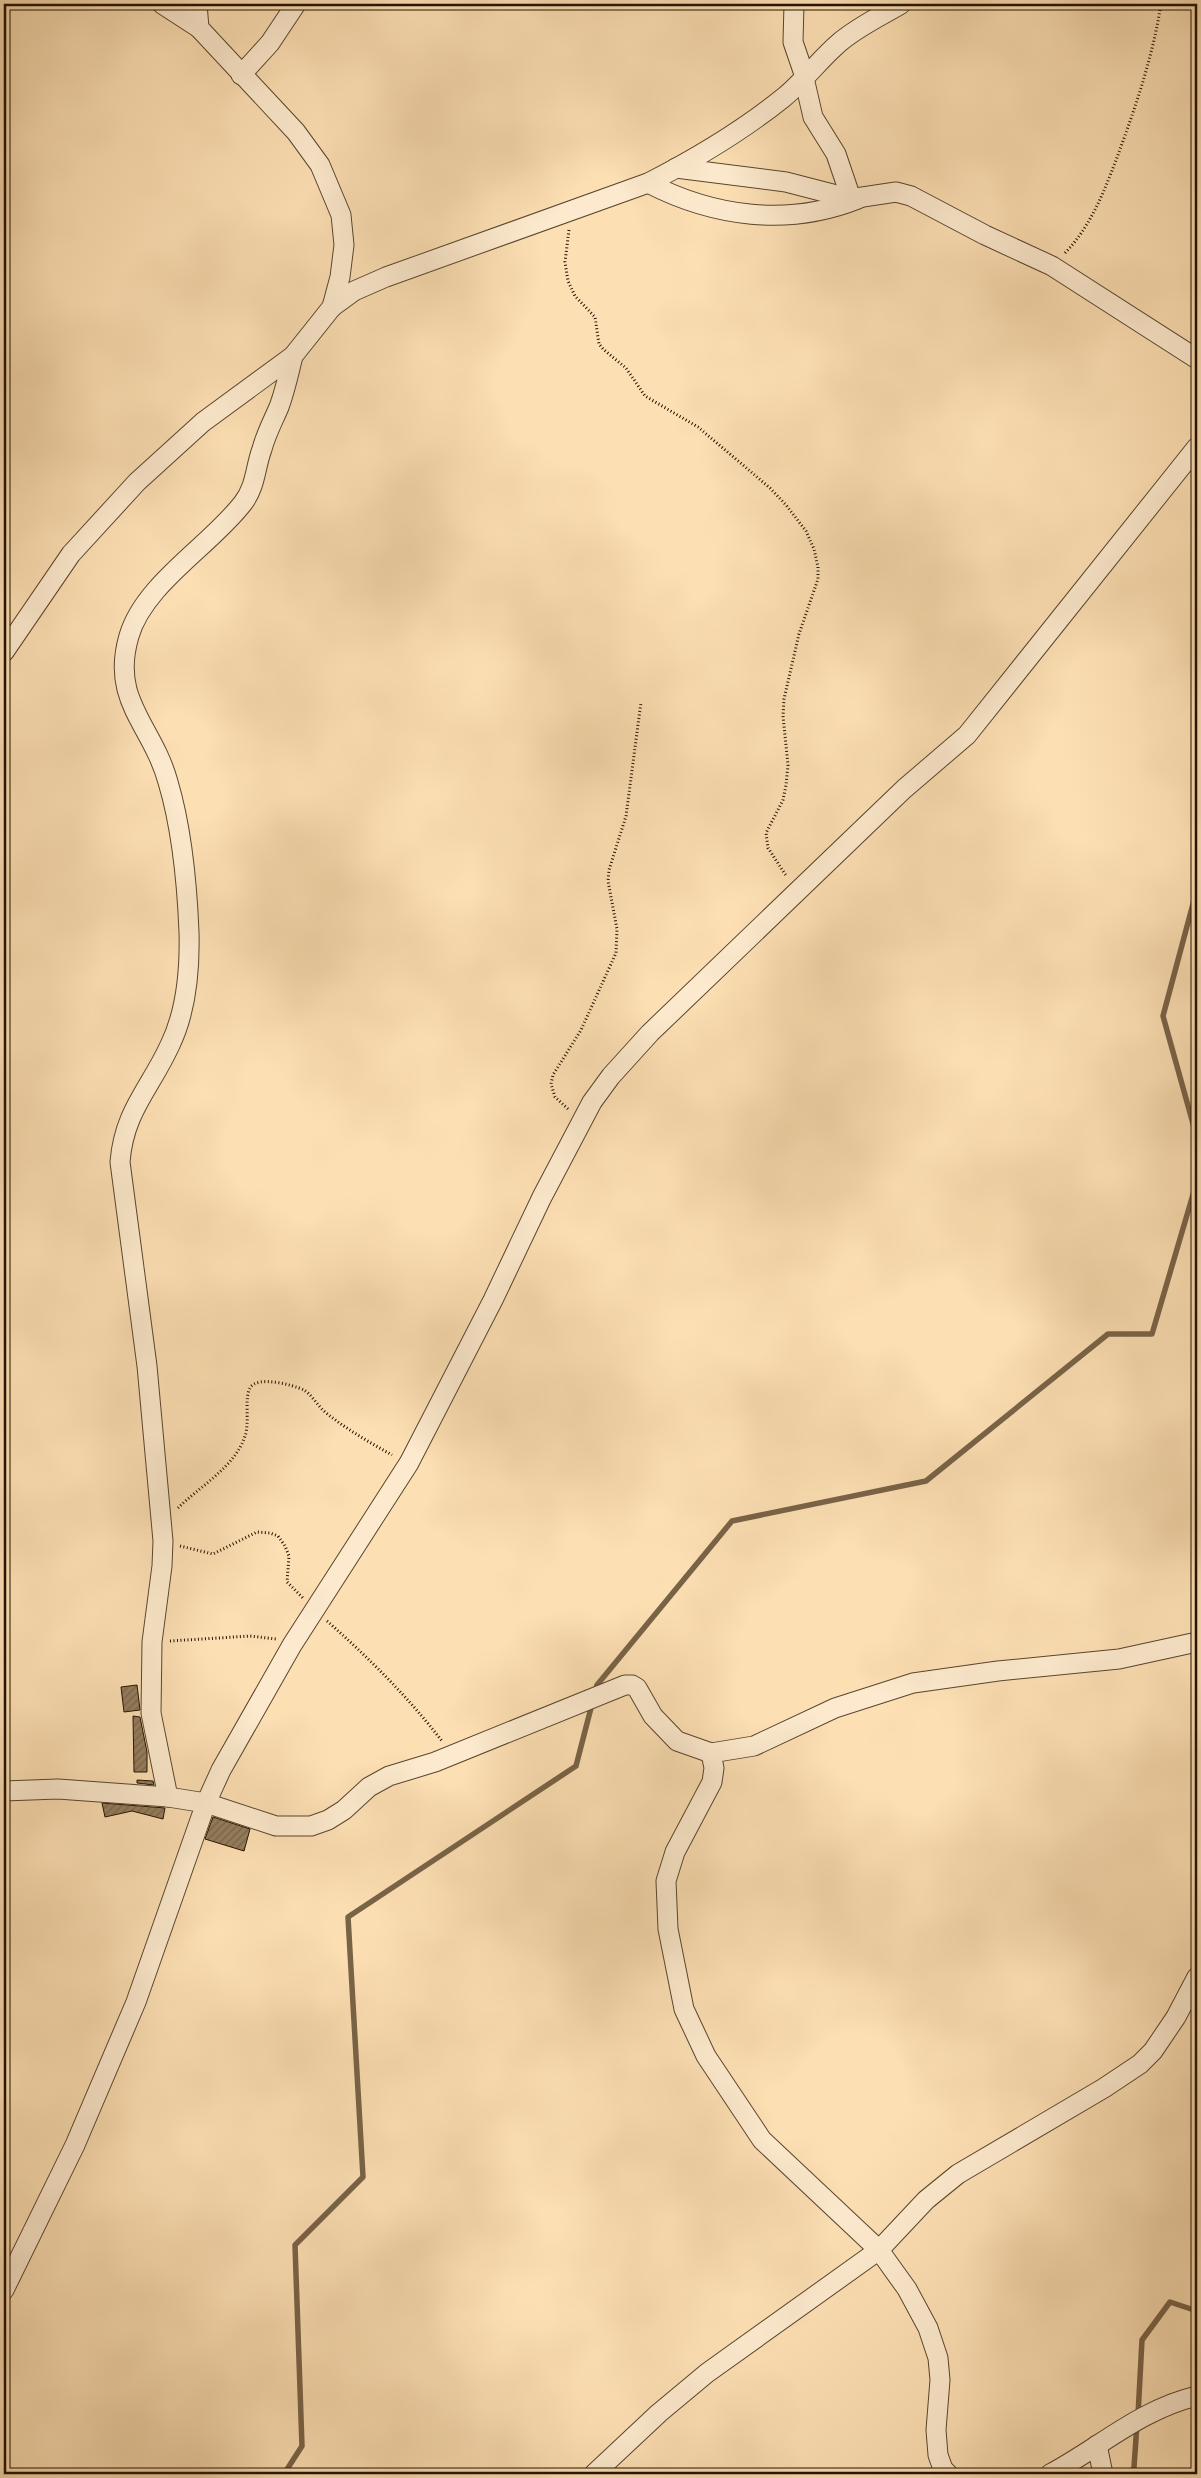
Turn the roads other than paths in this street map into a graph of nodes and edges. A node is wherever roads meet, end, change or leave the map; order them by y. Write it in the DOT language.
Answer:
graph roads {
  1 [pos="162,4"];
  2 [pos="197,4"];
  3 [pos="296,4"];
  4 [pos="794,4"];
  5 [pos="901,4"];
  6 [pos="199,28"];
  7 [pos="241,75"];
  8 [pos="804,77"];
  9 [pos="676,168"];
  10 [pos="648,183"];
  11 [pos="857,197"];
  12 [pos="332,307"];
  13 [pos="292,356"];
  14 [pos="1197,359"];
  15 [pos="1197,447"];
  16 [pos="4,652"];
  17 [pos="1197,1642"];
  18 [pos="711,1753"];
  19 [pos="4,1791"];
  20 [pos="168,1797"];
  21 [pos="206,1804"];
  22 [pos="1197,1977"];
  23 [pos="879,2250"];
  24 [pos="4,2290"];
  25 [pos="1197,2396"];
  26 [pos="1097,2445"];
  27 [pos="594,2474"];
  28 [pos="948,2474"];
  29 [pos="1050,2474"];
  30 [pos="1103,2474"];
  1 -- 6 [label="street"];
  2 -- 6 [label="street"];
  3 -- 7 [label="street"];
  4 -- 8 [label="street"];
  5 -- 8 [label="street"];
  6 -- 7 [label="street"];
  7 -- 12 [label="street"];
  8 -- 9 [label="street"];
  8 -- 11 [label="street"];
  9 -- 10 [label="street"];
  9 -- 11 [label="street"];
  10 -- 11 [label="street"];
  10 -- 12 [label="street"];
  11 -- 14 [label="street"];
  12 -- 13 [label="street"];
  13 -- 16 [label="street"];
  13 -- 20 [label="street"];
  15 -- 21 [label="street"];
  17 -- 18 [label="street"];
  18 -- 21 [label="street"];
  18 -- 23 [label="street"];
  19 -- 20 [label="street"];
  20 -- 21 [label="street"];
  21 -- 24 [label="street"];
  22 -- 23 [label="street"];
  23 -- 27 [label="street"];
  23 -- 28 [label="street"];
  25 -- 26 [label="street"];
  26 -- 29 [label="street"];
  26 -- 30 [label="street"];
}
